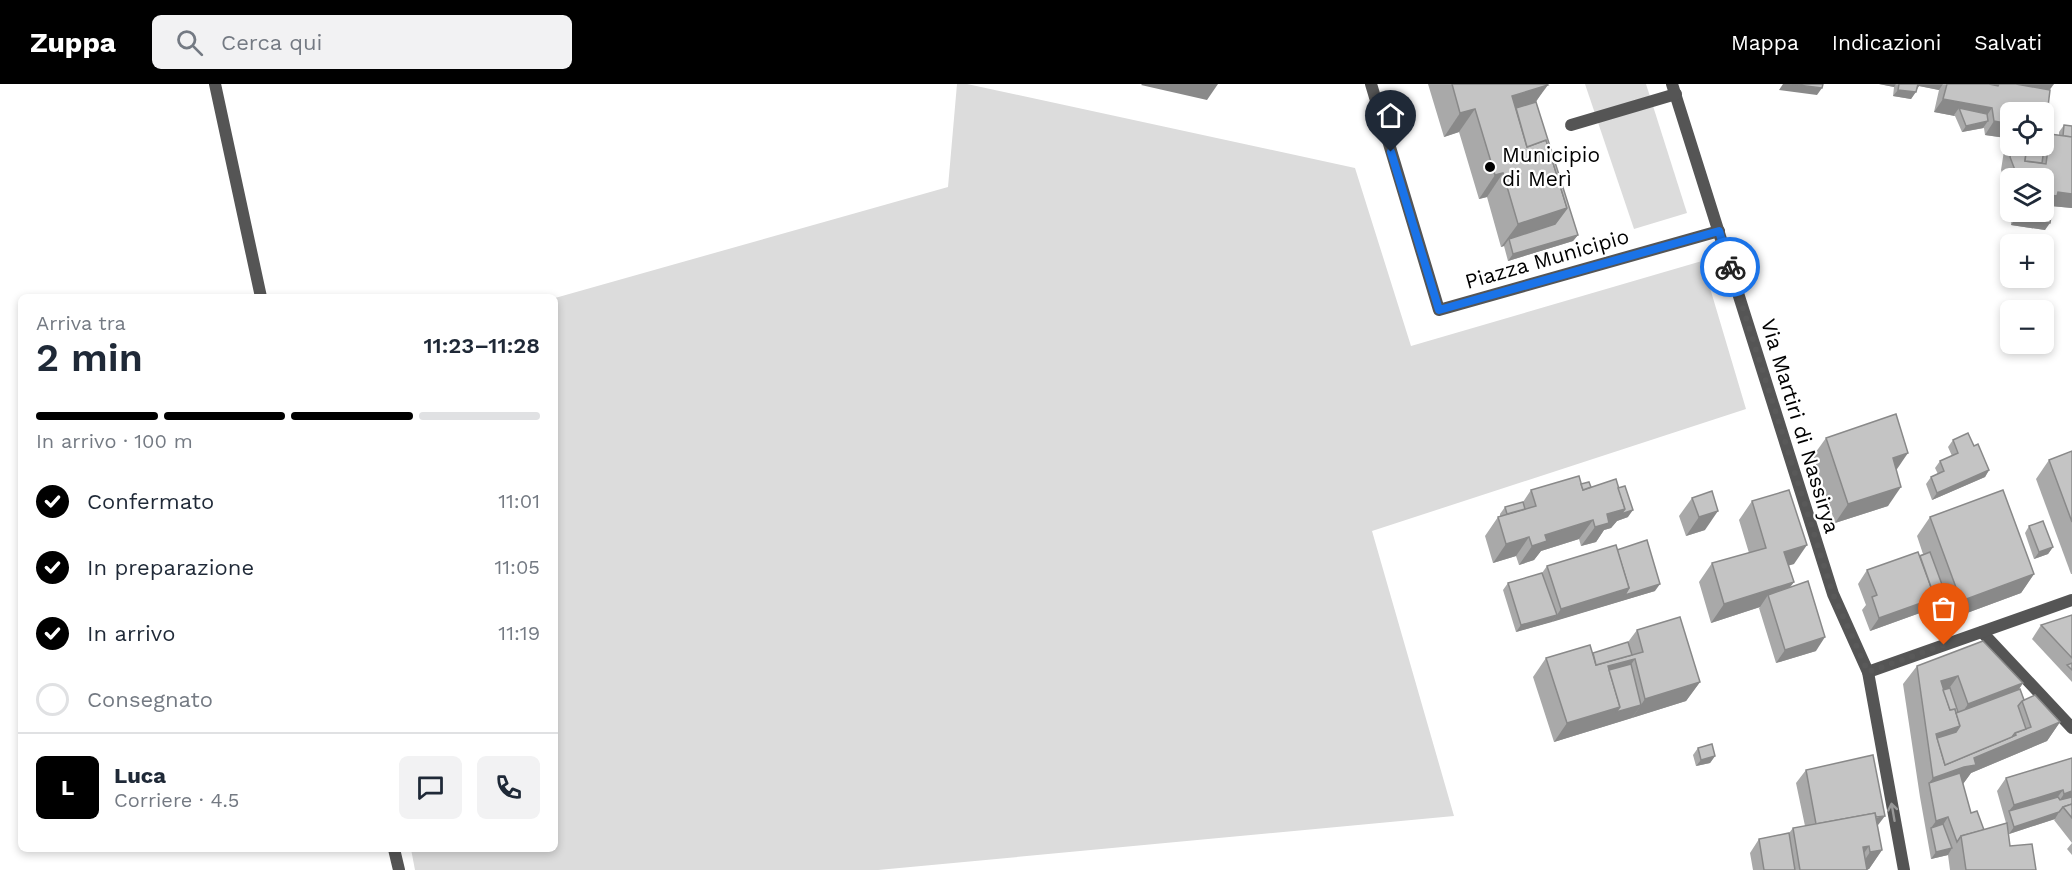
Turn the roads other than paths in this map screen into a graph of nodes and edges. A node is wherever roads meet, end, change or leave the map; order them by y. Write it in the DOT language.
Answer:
graph roads {
  1 [pos="215,84"];
  2 [pos="1371,84"];
  3 [pos="1674,89"];
  4 [pos="1571,125"];
  5 [pos="1719,231"];
  6 [pos="260,294"];
  7 [pos="2072,600"];
  8 [pos="1982,632"];
  9 [pos="1868,672"];
  10 [pos="2072,728"];
  11 [pos="395,852"];
  12 [pos="399,870"];
  13 [pos="1904,870"];
  1 -- 6 [label="street"];
  2 -- 5 [label="street, Piazza Municipio"];
  3 -- 4 [label="street"];
  3 -- 5 [label="street, Via Martiri di Nassirya"];
  5 -- 9 [label="street, Via Martiri di Nassirya"];
  7 -- 8 [label="street"];
  8 -- 9 [label="street"];
  8 -- 10 [label="street"];
  13 -- 9 [label="street, Via Martiri di Nassirya, one-way"];
  11 -- 12 [label="street"];
}
